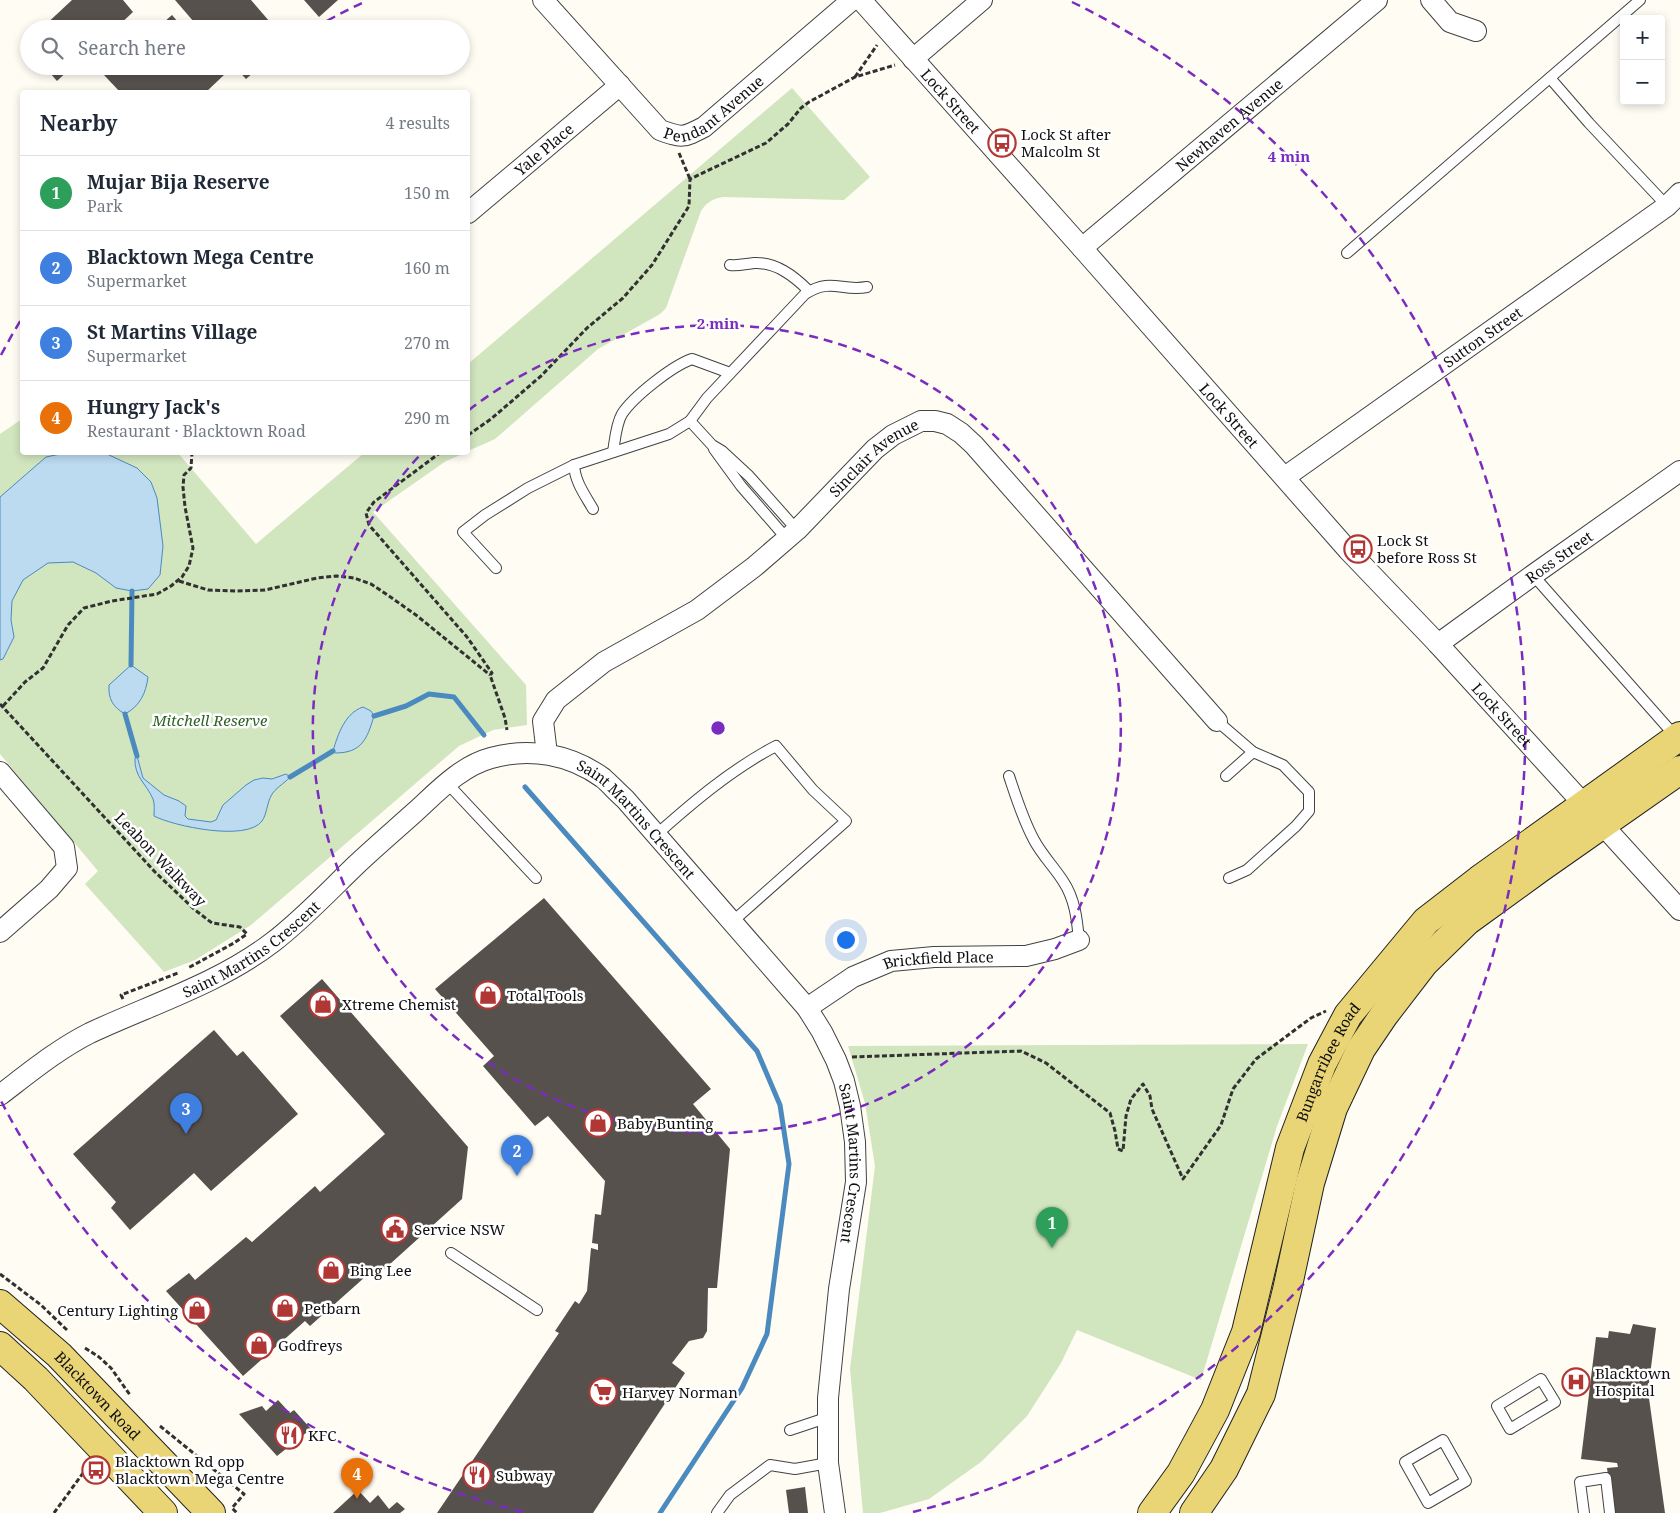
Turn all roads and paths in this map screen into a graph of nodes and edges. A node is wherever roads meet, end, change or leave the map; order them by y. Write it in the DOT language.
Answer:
graph roads {
  1 [pos="543,0"];
  2 [pos="852,0"];
  3 [pos="861,0"];
  4 [pos="982,0"];
  5 [pos="1377,0"];
  6 [pos="1431,0"];
  7 [pos="1640,0"];
  8 [pos="1476,31"];
  9 [pos="879,43"];
  10 [pos="906,62"];
  11 [pos="855,77"];
  12 [pos="1550,78"];
  13 [pos="620,85"];
  14 [pos="671,134"];
  15 [pos="690,179"];
  16 [pos="1673,200"];
  17 [pos="470,211"];
  18 [pos="1082,248"];
  19 [pos="1347,253"];
  20 [pos="730,265"];
  21 [pos="868,287"];
  22 [pos="809,291"];
  23 [pos="730,373"];
  24 [pos="690,421"];
  25 [pos="470,434"];
  26 [pos="613,452"];
  27 [pos="192,455"];
  28 [pos="438,455"];
  29 [pos="574,465"];
  30 [pos="1680,471"];
  31 [pos="1285,477"];
  32 [pos="593,510"];
  33 [pos="792,535"];
  34 [pos="496,568"];
  35 [pos="1533,575"];
  36 [pos="178,581"];
  37 [pos="1438,644"];
  38 [pos="490,675"];
  39 [pos="2,705"];
  40 [pos="1217,721"];
  41 [pos="508,730"];
  42 [pos="1678,737"];
  43 [pos="1252,752"];
  44 [pos="547,754"];
  45 [pos="1680,770"];
  46 [pos="0,772"];
  47 [pos="1009,776"];
  48 [pos="1226,776"];
  49 [pos="447,783"];
  50 [pos="1584,805"];
  51 [pos="1602,824"];
  52 [pos="656,835"];
  53 [pos="536,878"];
  54 [pos="1229,878"];
  55 [pos="1680,910"];
  56 [pos="732,922"];
  57 [pos="0,932"];
  58 [pos="1079,940"];
  59 [pos="807,1008"];
  60 [pos="1333,1008"];
  61 [pos="130,1016"];
  62 [pos="836,1060"];
  63 [pos="0,1095"];
  64 [pos="451,1253"];
  65 [pos="0,1274"];
  66 [pos="0,1304"];
  67 [pos="536,1310"];
  68 [pos="73,1336"];
  69 [pos="79,1343"];
  70 [pos="0,1346"];
  71 [pos="135,1402"];
  72 [pos="829,1418"];
  73 [pos="155,1422"];
  74 [pos="1510,1429"];
  75 [pos="790,1430"];
  76 [pos="828,1463"];
  77 [pos="86,1469"];
  78 [pos="1428,1503"];
  79 [pos="221,1510"];
  80 [pos="54,1513"];
  81 [pos="163,1513"];
  82 [pos="717,1513"];
  83 [pos="835,1513"];
  84 [pos="1152,1513"];
  85 [pos="1194,1513"];
  86 [pos="1584,1513"];
  87 [pos="1610,1513"];
  1 -- 13 [label="street, Pendant Avenue"];
  2 -- 14 [label="street, Pendant Avenue"];
  3 -- 10 [label="street, Lock Street"];
  4 -- 10 [label="street"];
  5 -- 18 [label="street, Newhaven Avenue"];
  6 -- 8 [label="street"];
  7 -- 12 [label="lane"];
  9 -- 11 [label="path"];
  10 -- 11 [label="path"];
  10 -- 18 [label="street, Lock Street"];
  11 -- 15 [label="path"];
  12 -- 16 [label="lane"];
  12 -- 19 [label="lane"];
  13 -- 14 [label="street, Pendant Avenue"];
  13 -- 17 [label="street, Yale Place"];
  14 -- 15 [label="path"];
  15 -- 25 [label="path"];
  16 -- 31 [label="street, Sutton Street"];
  18 -- 31 [label="street, Lock Street"];
  20 -- 22 [label="lane"];
  21 -- 22 [label="lane"];
  22 -- 23 [label="lane"];
  23 -- 24 [label="lane"];
  23 -- 26 [label="lane"];
  24 -- 26 [label="lane"];
  24 -- 33 [label="lane"];
  26 -- 29 [label="lane"];
  27 -- 36 [label="path"];
  28 -- 38 [label="path"];
  29 -- 32 [label="lane"];
  29 -- 34 [label="lane"];
  30 -- 35 [label="street, Ross Street"];
  31 -- 37 [label="street, Lock Street"];
  33 -- 40 [label="street, Sinclair Avenue"];
  33 -- 44 [label="street, Sinclair Avenue"];
  35 -- 37 [label="street, Ross Street"];
  35 -- 42 [label="lane"];
  36 -- 38 [label="path"];
  36 -- 39 [label="path"];
  37 -- 50 [label="street, Lock Street"];
  38 -- 41 [label="path"];
  39 -- 61 [label="path, Leabon Walkway"];
  40 -- 43 [label="lane"];
  42 -- 50 [label="main road, Bungarribee Road"];
  43 -- 48 [label="lane"];
  43 -- 54 [label="lane"];
  44 -- 49 [label="street, Saint Martins Crescent"];
  44 -- 52 [label="street, Saint Martins Crescent"];
  45 -- 51 [label="main road, Bungarribee Road"];
  46 -- 57 [label="street"];
  47 -- 58 [label="lane"];
  49 -- 53 [label="lane"];
  49 -- 61 [label="street, Saint Martins Crescent"];
  50 -- 51 [label="street, Lock Street"];
  50 -- 84 [label="main road, Bungarribee Road"];
  51 -- 55 [label="street, Lock Street"];
  51 -- 85 [label="main road, Bungarribee Road"];
  52 -- 56 [label="street, Saint Martins Crescent"];
  52 -- 56 [label="lane"];
  56 -- 59 [label="street, Saint Martins Crescent"];
  58 -- 59 [label="street, Brickfield Place"];
  59 -- 62 [label="street, Saint Martins Crescent"];
  60 -- 62 [label="path"];
  61 -- 63 [label="street, Saint Martins Crescent"];
  62 -- 72 [label="street, Saint Martins Crescent"];
  64 -- 67 [label="lane"];
  65 -- 68 [label="path"];
  66 -- 79 [label="main road, Blacktown Road"];
  69 -- 71 [label="path"];
  70 -- 81 [label="main road"];
  72 -- 75 [label="lane"];
  72 -- 76 [label="street, Saint Martins Crescent"];
  73 -- 79 [label="path"];
  74 -- 74 [label="lane"];
  76 -- 82 [label="lane"];
  76 -- 83 [label="street, Saint Martins Crescent"];
  77 -- 80 [label="path"];
  78 -- 78 [label="lane"];
  86 -- 87 [label="lane"];
}
